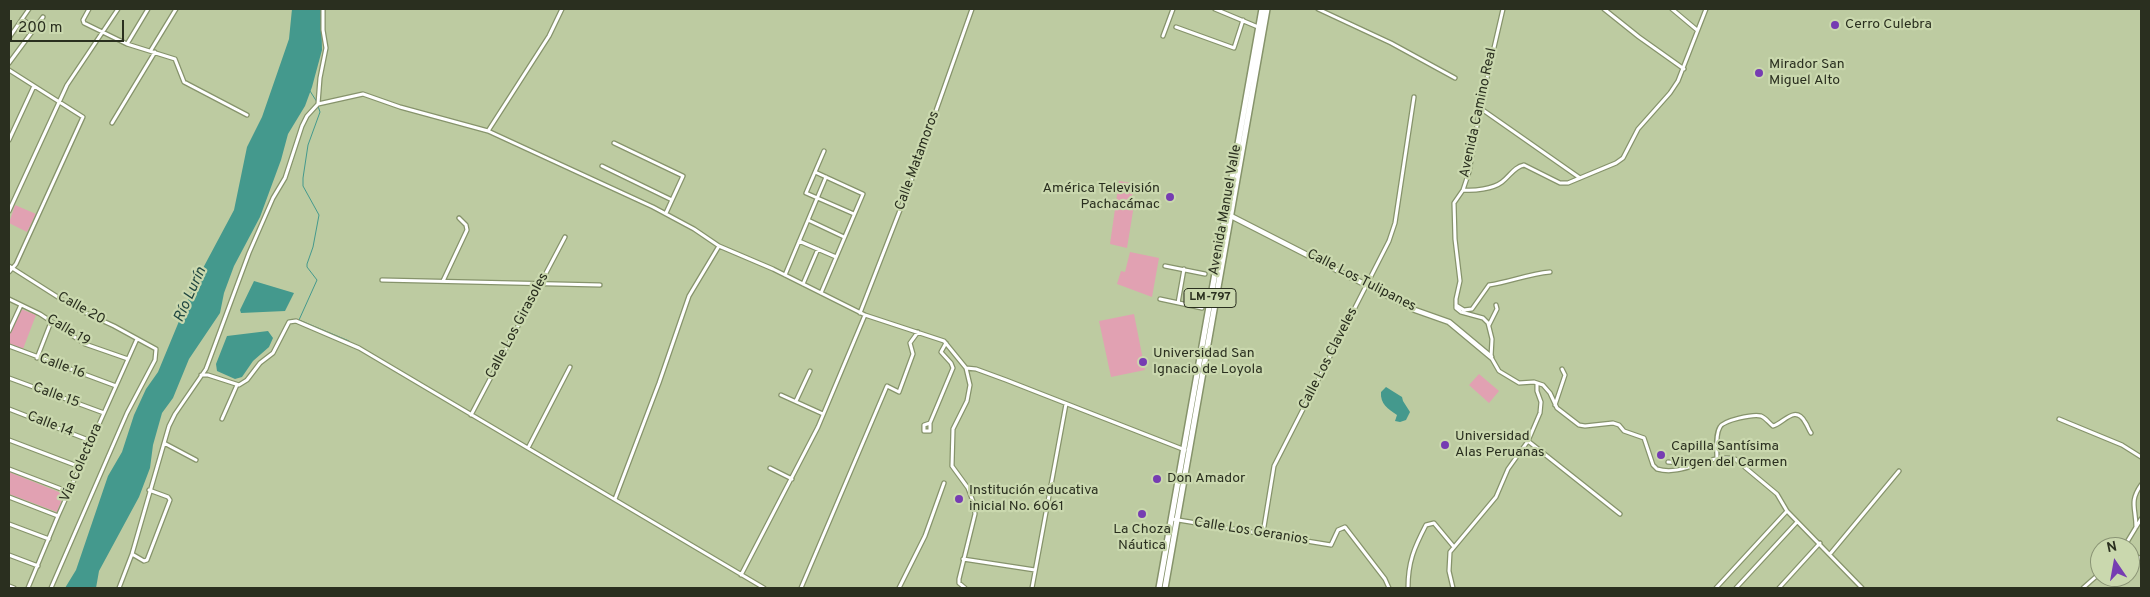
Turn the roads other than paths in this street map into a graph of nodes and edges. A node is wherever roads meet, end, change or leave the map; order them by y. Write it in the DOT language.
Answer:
graph roads {
  1 [pos="29,9"];
  2 [pos="89,9"];
  3 [pos="118,9"];
  4 [pos="148,9"];
  5 [pos="176,9"];
  6 [pos="324,9"];
  7 [pos="562,9"];
  8 [pos="972,9"];
  9 [pos="1173,9"];
  10 [pos="1214,9"];
  11 [pos="1262,9"];
  12 [pos="1267,9"];
  13 [pos="1318,9"];
  14 [pos="1503,9"];
  15 [pos="1604,9"];
  16 [pos="1672,9"];
  17 [pos="1706,9"];
  18 [pos="43,17"];
  19 [pos="22,19"];
  20 [pos="1243,20"];
  21 [pos="1176,27"];
  22 [pos="1258,27"];
  23 [pos="34,28"];
  24 [pos="1697,30"];
  25 [pos="103,33"];
  26 [pos="1163,36"];
  27 [pos="9,38"];
  28 [pos="127,44"];
  29 [pos="153,51"];
  30 [pos="9,63"];
  31 [pos="1253,69"];
  32 [pos="1684,69"];
  33 [pos="9,70"];
  34 [pos="1455,78"];
  35 [pos="34,86"];
  36 [pos="1414,97"];
  37 [pos="60,101"];
  38 [pos="318,104"];
  39 [pos="1480,108"];
  40 [pos="246,115"];
  41 [pos="112,123"];
  42 [pos="488,131"];
  43 [pos="9,140"];
  44 [pos="614,143"];
  45 [pos="824,151"];
  46 [pos="602,166"];
  47 [pos="815,172"];
  48 [pos="826,177"];
  49 [pos="1580,178"];
  50 [pos="1462,190"];
  51 [pos="817,198"];
  52 [pos="672,200"];
  53 [pos="9,211"];
  54 [pos="666,213"];
  55 [pos="854,214"];
  56 [pos="1228,214"];
  57 [pos="459,218"];
  58 [pos="808,220"];
  59 [pos="565,237"];
  60 [pos="844,237"];
  61 [pos="799,241"];
  62 [pos="720,246"];
  63 [pos="818,249"];
  64 [pos="836,257"];
  65 [pos="1165,266"];
  66 [pos="10,267"];
  67 [pos="1184,269"];
  68 [pos="9,272"];
  69 [pos="1550,272"];
  70 [pos="1205,274"];
  71 [pos="785,275"];
  72 [pos="382,280"];
  73 [pos="443,281"];
  74 [pos="541,282"];
  75 [pos="803,284"];
  76 [pos="600,285"];
  77 [pos="1368,285"];
  78 [pos="821,293"];
  79 [pos="9,298"];
  80 [pos="1160,299"];
  81 [pos="1178,303"];
  82 [pos="1455,304"];
  83 [pos="21,305"];
  84 [pos="1496,305"];
  85 [pos="1202,308"];
  86 [pos="860,313"];
  87 [pos="865,315"];
  88 [pos="51,322"];
  89 [pos="1489,325"];
  90 [pos="9,331"];
  91 [pos="918,332"];
  92 [pos="138,339"];
  93 [pos="946,343"];
  94 [pos="9,346"];
  95 [pos="1491,356"];
  96 [pos="38,358"];
  97 [pos="128,359"];
  98 [pos="570,367"];
  99 [pos="966,368"];
  100 [pos="1562,369"];
  101 [pos="810,370"];
  102 [pos="201,375"];
  103 [pos="9,378"];
  104 [pos="1537,383"];
  105 [pos="237,385"];
  106 [pos="116,386"];
  107 [pos="781,395"];
  108 [pos="796,402"];
  109 [pos="1066,404"];
  110 [pos="1555,406"];
  111 [pos="9,409"];
  112 [pos="104,413"];
  113 [pos="823,414"];
  114 [pos="471,415"];
  115 [pos="2059,419"];
  116 [pos="222,420"];
  117 [pos="930,423"];
  118 [pos="1811,433"];
  119 [pos="9,440"];
  120 [pos="91,441"];
  121 [pos="1528,441"];
  122 [pos="164,443"];
  123 [pos="528,448"];
  124 [pos="1186,450"];
  125 [pos="2141,456"];
  126 [pos="1717,459"];
  127 [pos="196,460"];
  128 [pos="1668,462"];
  129 [pos="1697,464"];
  130 [pos="80,466"];
  131 [pos="770,468"];
  132 [pos="9,469"];
  133 [pos="1899,471"];
  134 [pos="792,479"];
  135 [pos="944,483"];
  136 [pos="2141,485"];
  137 [pos="149,490"];
  138 [pos="69,492"];
  139 [pos="9,497"];
  140 [pos="615,499"];
  141 [pos="1787,511"];
  142 [pos="1620,514"];
  143 [pos="58,516"];
  144 [pos="2141,519"];
  145 [pos="1174,520"];
  146 [pos="1797,522"];
  147 [pos="9,524"];
  148 [pos="2136,527"];
  149 [pos="1263,533"];
  150 [pos="2130,537"];
  151 [pos="49,539"];
  152 [pos="1820,543"];
  153 [pos="1454,547"];
  154 [pos="132,554"];
  155 [pos="1830,554"];
  156 [pos="9,555"];
  157 [pos="963,559"];
  158 [pos="38,566"];
  159 [pos="1036,570"];
  160 [pos="741,575"];
  161 [pos="9,586"];
  162 [pos="14,588"];
  163 [pos="28,588"];
  164 [pos="51,588"];
  165 [pos="119,588"];
  166 [pos="764,588"];
  167 [pos="801,588"];
  168 [pos="899,588"];
  169 [pos="965,588"];
  170 [pos="1032,588"];
  171 [pos="1159,588"];
  172 [pos="1165,588"];
  173 [pos="1389,588"];
  174 [pos="1408,588"];
  175 [pos="1453,588"];
  176 [pos="1716,588"];
  177 [pos="1736,588"];
  178 [pos="1779,588"];
  179 [pos="1862,588"];
  1 -- 19 [label="street"];
  2 -- 25 [label="street"];
  3 -- 25 [label="street"];
  4 -- 28 [label="street"];
  5 -- 29 [label="street"];
  6 -- 38 [label="street"];
  7 -- 42 [label="street"];
  8 -- 86 [label="street, Calle Matamoros"];
  9 -- 26 [label="street"];
  10 -- 20 [label="street"];
  11 -- 22 [label="main road, Avenida Manuel Valle / LM-797"];
  12 -- 31 [label="main road, Avenida Manuel Valle / LM-797"];
  13 -- 34 [label="street"];
  14 -- 39 [label="street, Avenida Camino Real"];
  15 -- 32 [label="street"];
  16 -- 24 [label="street"];
  17 -- 24 [label="street"];
  18 -- 23 [label="street"];
  19 -- 23 [label="street"];
  19 -- 27 [label="street"];
  20 -- 21 [label="street"];
  20 -- 22 [label="street"];
  22 -- 31 [label="main road, Avenida Manuel Valle / LM-797"];
  23 -- 30 [label="street"];
  24 -- 32 [label="street"];
  25 -- 28 [label="street"];
  25 -- 37 [label="street"];
  28 -- 29 [label="street"];
  29 -- 40 [label="street"];
  29 -- 41 [label="street"];
  31 -- 56 [label="main road, Avenida Manuel Valle / LM-797"];
  32 -- 49 [label="street"];
  33 -- 35 [label="street"];
  35 -- 37 [label="street"];
  35 -- 43 [label="street"];
  36 -- 77 [label="street, Calle Los Claveles"];
  37 -- 53 [label="street"];
  37 -- 66 [label="street"];
  38 -- 42 [label="street"];
  38 -- 102 [label="street"];
  39 -- 49 [label="street"];
  39 -- 50 [label="street, Avenida Camino Real"];
  42 -- 54 [label="street"];
  44 -- 52 [label="street"];
  45 -- 47 [label="street"];
  46 -- 52 [label="street"];
  47 -- 48 [label="street"];
  47 -- 51 [label="street"];
  48 -- 51 [label="street"];
  48 -- 55 [label="street"];
  49 -- 50 [label="street"];
  50 -- 82 [label="street, Avenida Camino Real"];
  51 -- 55 [label="street"];
  51 -- 58 [label="street"];
  52 -- 54 [label="street"];
  54 -- 62 [label="street"];
  55 -- 60 [label="street"];
  56 -- 77 [label="street, Calle Los Tulipanes"];
  56 -- 124 [label="main road, Avenida Manuel Valle / LM-797"];
  57 -- 73 [label="street"];
  58 -- 60 [label="street"];
  58 -- 61 [label="street"];
  59 -- 74 [label="street, Calle Los Girasoles"];
  60 -- 64 [label="street"];
  61 -- 63 [label="street"];
  61 -- 71 [label="street"];
  62 -- 71 [label="street"];
  62 -- 140 [label="street"];
  63 -- 64 [label="street"];
  63 -- 75 [label="street"];
  64 -- 78 [label="street"];
  65 -- 67 [label="street"];
  66 -- 68 [label="street"];
  66 -- 92 [label="street, Calle 20"];
  67 -- 70 [label="street"];
  67 -- 81 [label="street"];
  69 -- 82 [label="street"];
  71 -- 75 [label="street"];
  72 -- 73 [label="street"];
  73 -- 74 [label="street"];
  74 -- 76 [label="street"];
  74 -- 114 [label="street, Calle Los Girasoles"];
  75 -- 78 [label="street"];
  77 -- 95 [label="street, Calle Los Tulipanes"];
  77 -- 149 [label="street, Calle Los Claveles"];
  78 -- 86 [label="street"];
  79 -- 83 [label="street, Calle 19"];
  80 -- 81 [label="street"];
  81 -- 85 [label="street"];
  82 -- 89 [label="street"];
  83 -- 88 [label="street, Calle 19"];
  83 -- 90 [label="street"];
  84 -- 89 [label="street"];
  86 -- 87 [label="street"];
  87 -- 91 [label="street"];
  87 -- 113 [label="street"];
  88 -- 96 [label="street"];
  88 -- 97 [label="street, Calle 19"];
  89 -- 95 [label="street"];
  91 -- 93 [label="street"];
  91 -- 167 [label="street"];
  92 -- 97 [label="street, Via Colectora"];
  92 -- 164 [label="street, Calle 20"];
  93 -- 99 [label="street"];
  93 -- 117 [label="street"];
  94 -- 96 [label="street, Calle 16"];
  95 -- 104 [label="street"];
  96 -- 106 [label="street, Calle 16"];
  97 -- 106 [label="street, Via Colectora"];
  98 -- 123 [label="street"];
  99 -- 109 [label="street"];
  99 -- 157 [label="street"];
  100 -- 110 [label="street"];
  101 -- 108 [label="street"];
  102 -- 105 [label="street"];
  102 -- 122 [label="street"];
  103 -- 112 [label="street, Calle 15"];
  104 -- 110 [label="street"];
  104 -- 121 [label="street"];
  105 -- 114 [label="street"];
  105 -- 116 [label="street"];
  106 -- 112 [label="street, Via Colectora"];
  107 -- 108 [label="street"];
  108 -- 113 [label="street"];
  109 -- 124 [label="street"];
  109 -- 159 [label="street"];
  110 -- 129 [label="street"];
  111 -- 120 [label="street, Calle 14"];
  112 -- 120 [label="street, Via Colectora"];
  113 -- 134 [label="street"];
  114 -- 123 [label="street"];
  115 -- 125 [label="street"];
  118 -- 126 [label="street"];
  119 -- 130 [label="street"];
  120 -- 130 [label="street, Via Colectora"];
  121 -- 142 [label="street"];
  121 -- 153 [label="street"];
  122 -- 127 [label="street"];
  122 -- 137 [label="street"];
  123 -- 140 [label="street"];
  124 -- 145 [label="main road, Avenida Manuel Valle / LM-797"];
  126 -- 129 [label="street"];
  126 -- 141 [label="street"];
  128 -- 129 [label="street"];
  130 -- 138 [label="street, Via Colectora"];
  131 -- 134 [label="street"];
  132 -- 138 [label="street"];
  133 -- 155 [label="street"];
  134 -- 160 [label="street"];
  135 -- 168 [label="street"];
  136 -- 148 [label="street"];
  137 -- 154 [label="street"];
  137 -- 154 [label="street"];
  138 -- 143 [label="street, Via Colectora"];
  139 -- 143 [label="street"];
  140 -- 160 [label="street"];
  141 -- 146 [label="street"];
  141 -- 176 [label="street"];
  143 -- 151 [label="street, Via Colectora"];
  144 -- 148 [label="street"];
  145 -- 149 [label="street, Calle Los Geranios"];
  145 -- 171 [label="main road, Avenida Manuel Valle / LM-797"];
  145 -- 172 [label="main road, Avenida Manuel Valle / LM-797"];
  146 -- 152 [label="street"];
  146 -- 177 [label="street"];
  147 -- 151 [label="street"];
  148 -- 150 [label="street"];
  149 -- 173 [label="street, Calle Los Geranios"];
  151 -- 158 [label="street, Via Colectora"];
  152 -- 155 [label="street"];
  152 -- 178 [label="street"];
  153 -- 174 [label="street"];
  153 -- 175 [label="street"];
  154 -- 165 [label="street"];
  155 -- 179 [label="street"];
  156 -- 158 [label="street"];
  157 -- 159 [label="street"];
  157 -- 169 [label="street"];
  158 -- 163 [label="street, Via Colectora"];
  159 -- 170 [label="street"];
  160 -- 166 [label="street"];
  161 -- 162 [label="street"];
}
